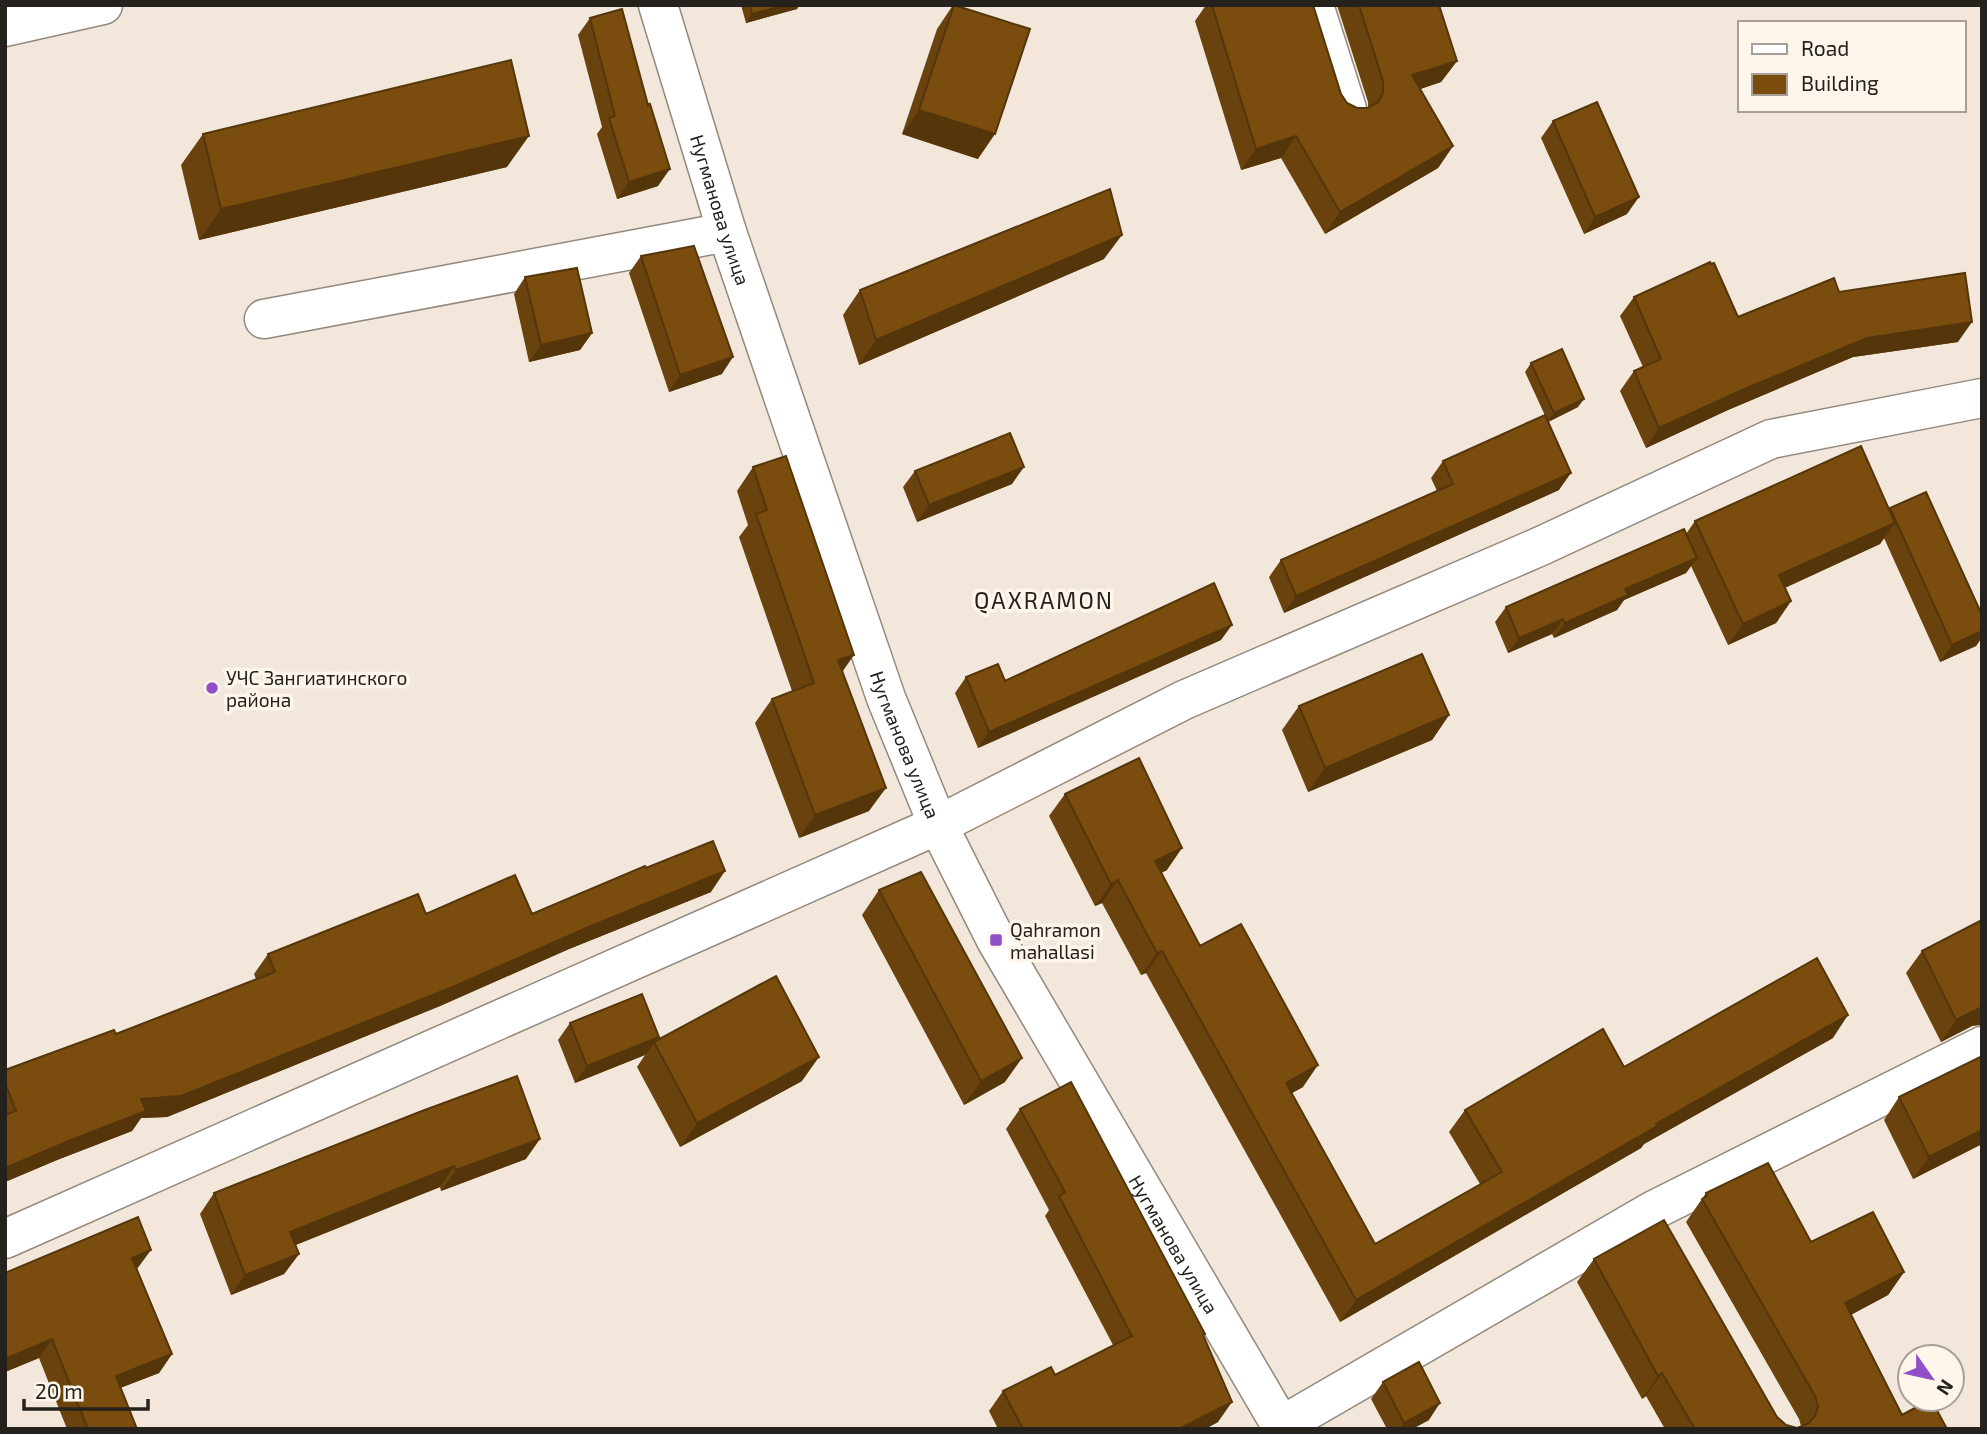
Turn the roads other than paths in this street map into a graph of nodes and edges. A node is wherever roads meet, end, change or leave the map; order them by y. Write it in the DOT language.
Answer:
graph roads {
  1 [pos="103,5"];
  2 [pos="658,5"];
  3 [pos="1314,5"];
  4 [pos="5,27"];
  5 [pos="1347,110"];
  6 [pos="727,232"];
  7 [pos="264,319"];
  8 [pos="1982,398"];
  9 [pos="938,825"];
  10 [pos="1982,1046"];
  11 [pos="1654,1210"];
  12 [pos="5,1239"];
  13 [pos="1674,1244"];
  14 [pos="1282,1427"];
  1 -- 4 [label="street"];
  2 -- 6 [label="street, Нугманова улица"];
  3 -- 5 [label="street"];
  6 -- 7 [label="street"];
  6 -- 9 [label="street, Нугманова улица"];
  8 -- 9 [label="street"];
  9 -- 12 [label="street"];
  9 -- 14 [label="street, Нугманова улица"];
  10 -- 11 [label="street"];
  11 -- 13 [label="street"];
  11 -- 14 [label="street"];
}
